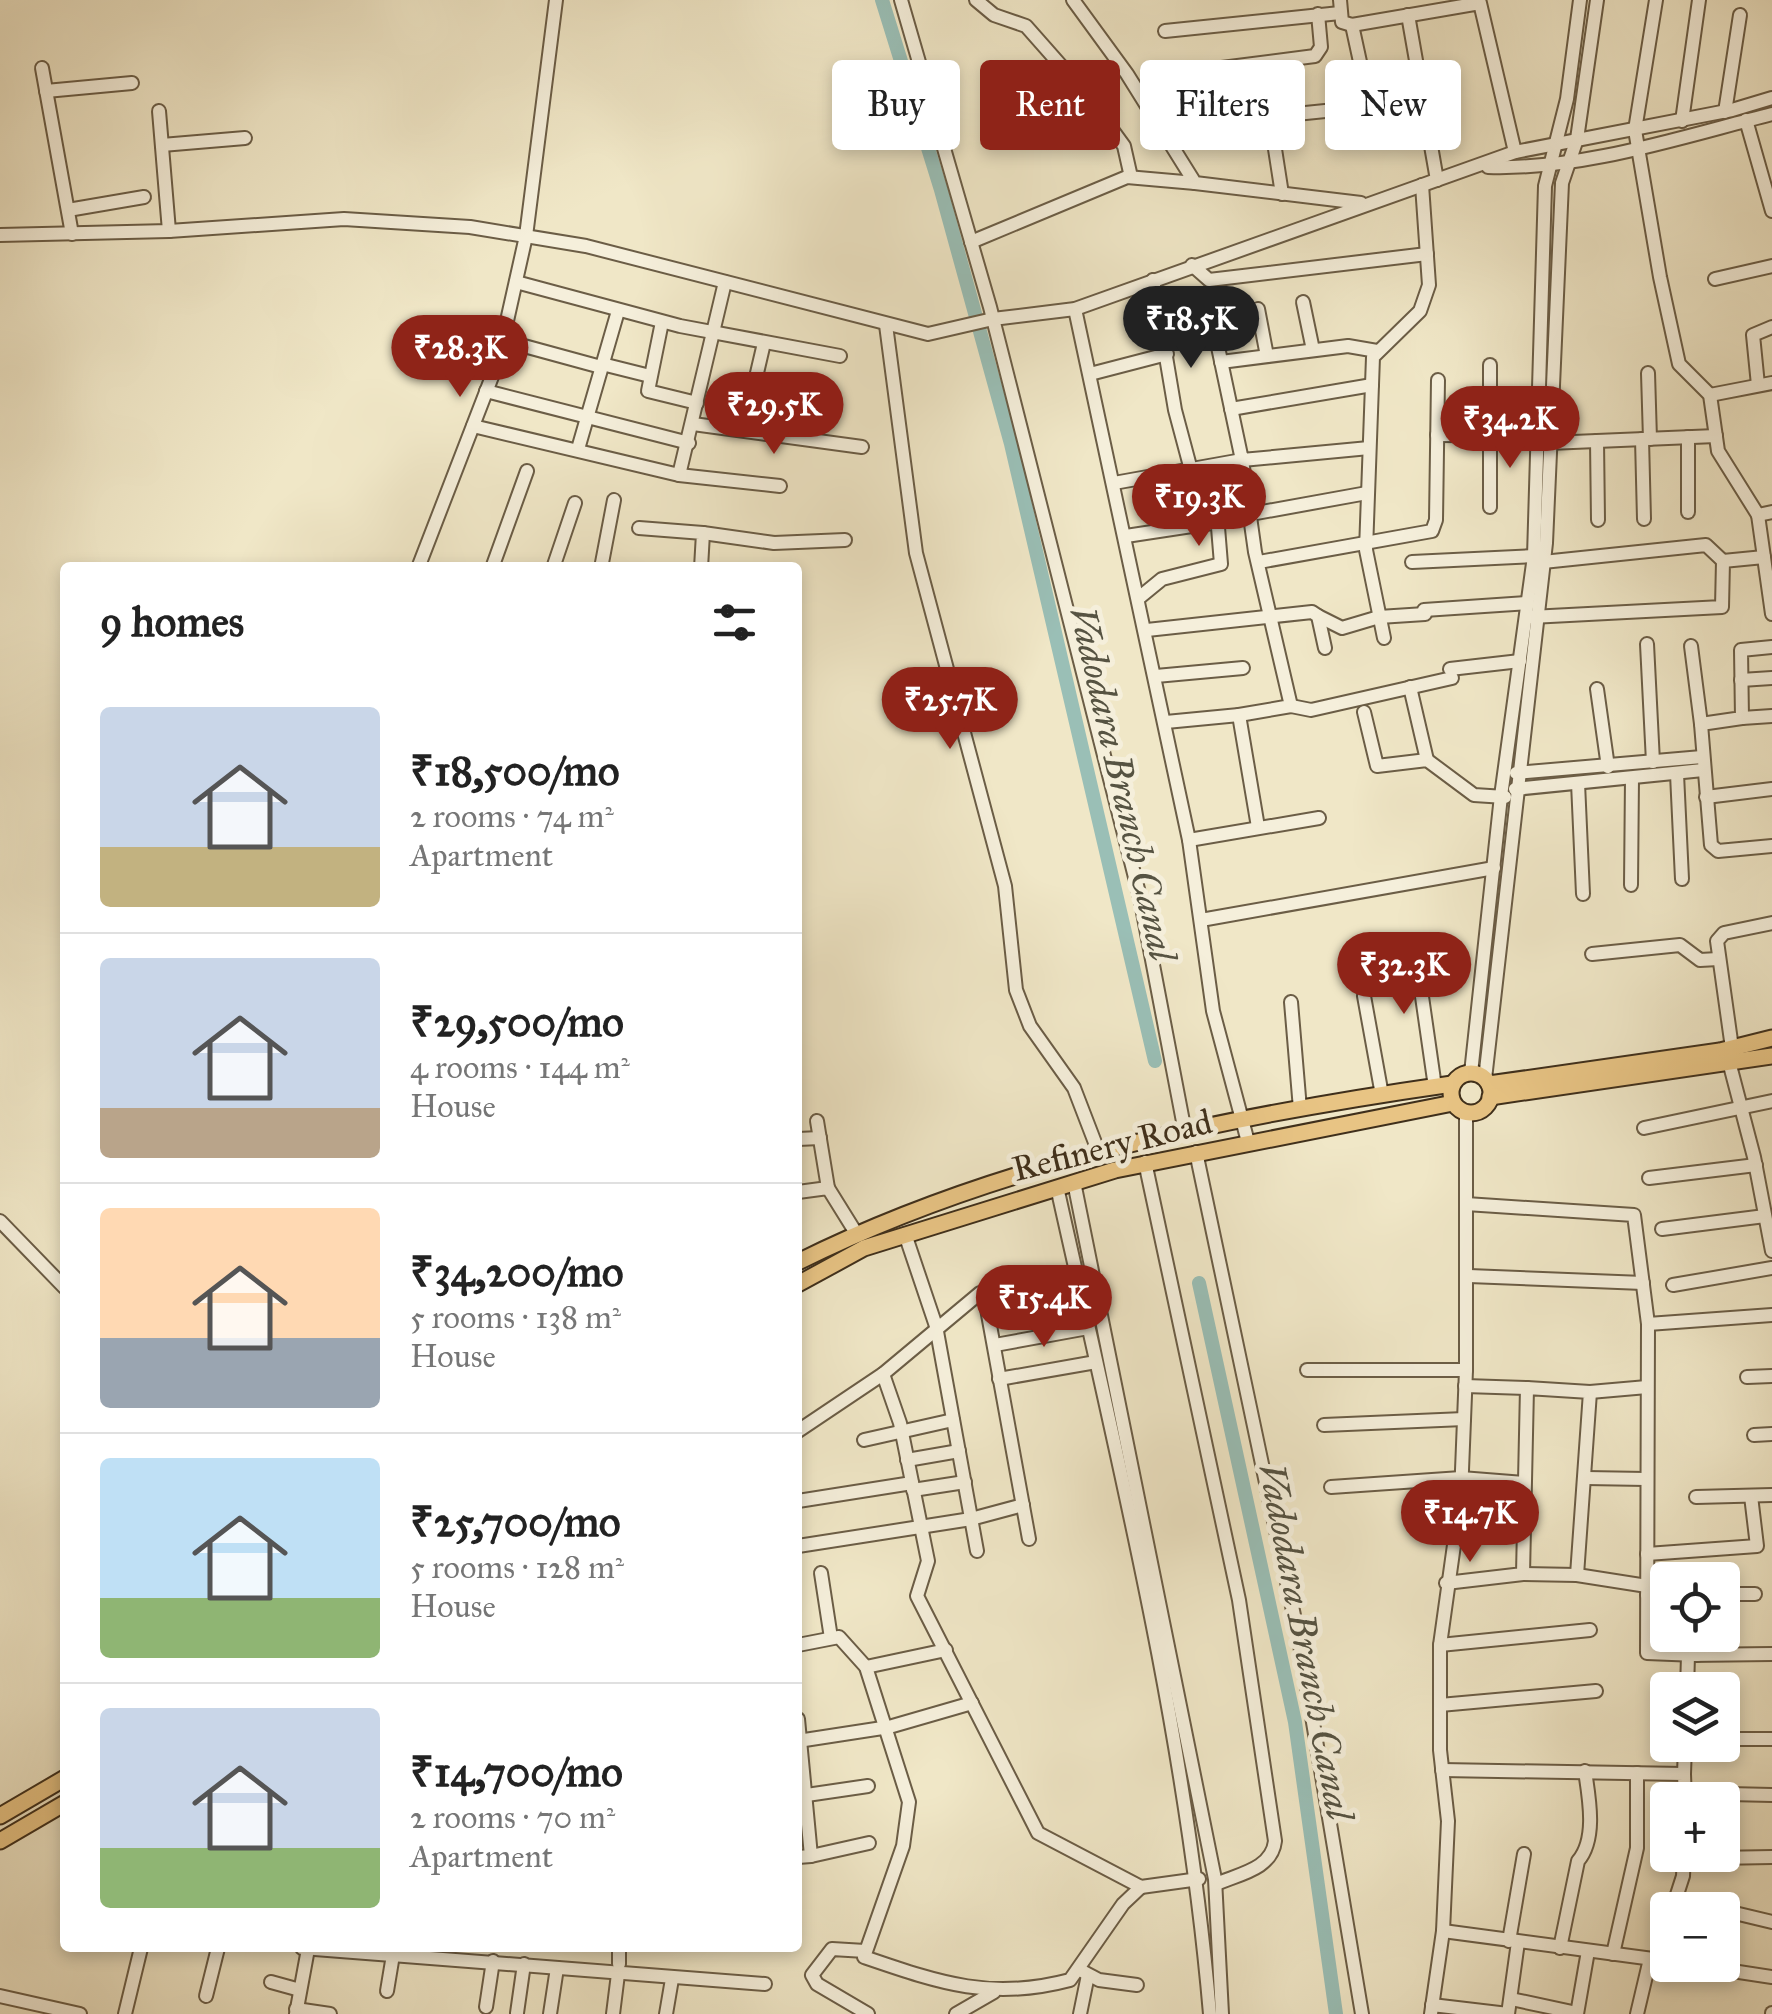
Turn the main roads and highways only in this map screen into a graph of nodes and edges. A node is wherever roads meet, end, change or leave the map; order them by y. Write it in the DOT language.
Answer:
graph roads {
  1 [pos="1772,1038"];
  2 [pos="1729,1054"];
  3 [pos="1772,1056"];
  4 [pos="1484,1083"];
  5 [pos="1452,1084"];
  6 [pos="1460,1108"];
  7 [pos="1104,1151"];
  8 [pos="1115,1170"];
  9 [pos="878,1223"];
  10 [pos="886,1240"];
  11 [pos="802,1260"];
  12 [pos="802,1282"];
  13 [pos="60,1781"];
  14 [pos="60,1806"];
  15 [pos="0,1816"];
  16 [pos="6,1838"];
  1 -- 2 [label="main road"];
  2 -- 3 [label="main road"];
  2 -- 4 [label="main road"];
  4 -- 5 [label="main road"];
  4 -- 6 [label="main road"];
  5 -- 6 [label="main road"];
  5 -- 7 [label="main road, Refinery Road"];
  6 -- 8 [label="main road, Refinery Road"];
  7 -- 8 [label="main road"];
  7 -- 9 [label="main road, Refinery Road"];
  8 -- 10 [label="main road, Refinery Road"];
  9 -- 10 [label="main road"];
  9 -- 11 [label="main road, Refinery Road"];
  10 -- 12 [label="main road, Refinery Road"];
  13 -- 15 [label="main road"];
  14 -- 16 [label="main road"];
  15 -- 16 [label="main road"];
}
